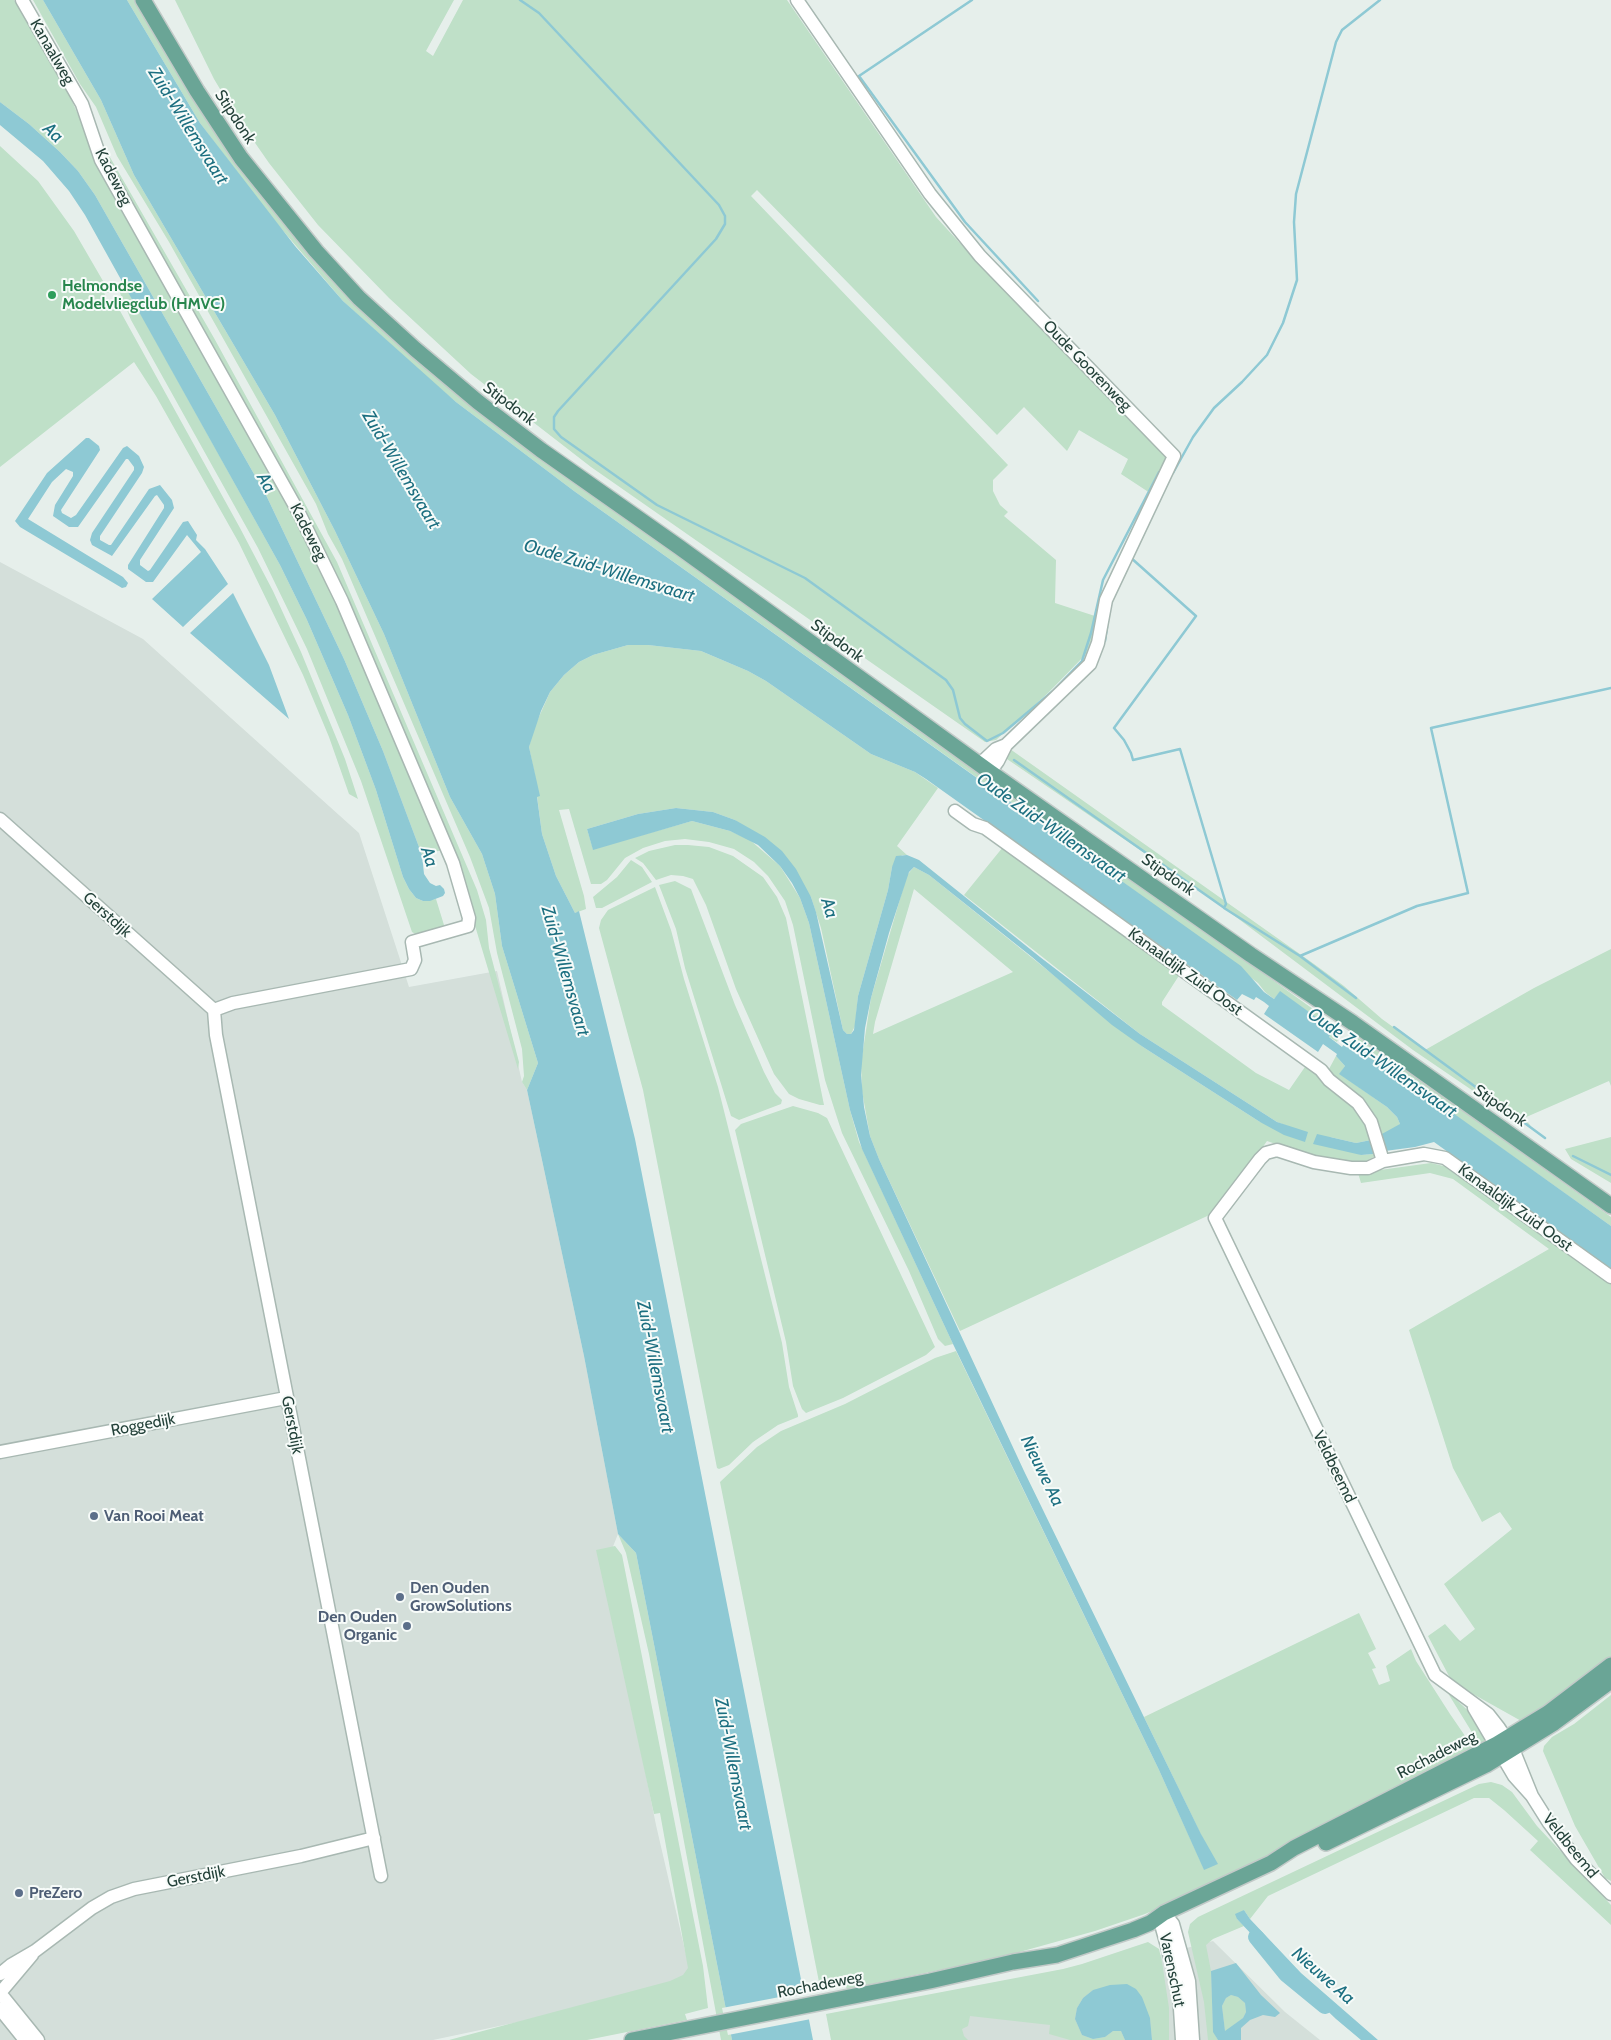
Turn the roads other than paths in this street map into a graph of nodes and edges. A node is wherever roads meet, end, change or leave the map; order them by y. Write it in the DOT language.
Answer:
graph roads {
  1 [pos="22,0"];
  2 [pos="143,0"];
  3 [pos="797,0"];
  4 [pos="82,104"];
  5 [pos="985,768"];
  6 [pos="955,810"];
  7 [pos="0,819"];
  8 [pos="214,1010"];
  9 [pos="1380,1150"];
  10 [pos="1611,1206"];
  11 [pos="1215,1218"];
  12 [pos="1611,1277"];
  13 [pos="286,1398"];
  14 [pos="0,1452"];
  15 [pos="1611,1665"];
  16 [pos="1611,1681"];
  17 [pos="1505,1747"];
  18 [pos="374,1838"];
  19 [pos="381,1876"];
  20 [pos="1611,1894"];
  21 [pos="1164,1913"];
  22 [pos="35,1951"];
  23 [pos="0,1974"];
  24 [pos="0,1993"];
  25 [pos="0,2009"];
  26 [pos="25,2040"];
  27 [pos="38,2040"];
  28 [pos="632,2040"];
  29 [pos="1182,2040"];
  30 [pos="1193,2040"];
  1 -- 4 [label="street, Kanaalweg"];
  2 -- 5 [label="main road, Stipdonk"];
  3 -- 5 [label="street, Oude Goorenweg"];
  4 -- 8 [label="street, Kadeweg"];
  5 -- 10 [label="main road, Stipdonk"];
  6 -- 9 [label="street, Kanaaldijk Zuid Oost"];
  7 -- 8 [label="street, Gerstdijk"];
  8 -- 13 [label="street, Gerstdijk"];
  9 -- 11 [label="street, Kanaaldijk Zuid Oost"];
  9 -- 12 [label="street, Kanaaldijk Zuid Oost"];
  11 -- 17 [label="street, Veldbeemd"];
  13 -- 14 [label="street, Roggedijk"];
  13 -- 18 [label="street, Gerstdijk"];
  15 -- 17 [label="main road, Rochadeweg"];
  16 -- 17 [label="main road, Rochadeweg"];
  17 -- 20 [label="street, Veldbeemd"];
  17 -- 21 [label="main road, Rochadeweg"];
  18 -- 19 [label="street, Gerstdijk"];
  18 -- 22 [label="street, Gerstdijk"];
  21 -- 28 [label="main road, Rochadeweg"];
  21 -- 29 [label="street, Varenschut"];
  21 -- 30 [label="street, Varenschut"];
  22 -- 23 [label="street, Gerstdijk"];
  22 -- 24 [label="street, Gerstdijk"];
  24 -- 27 [label="street"];
  25 -- 26 [label="street"];
}
